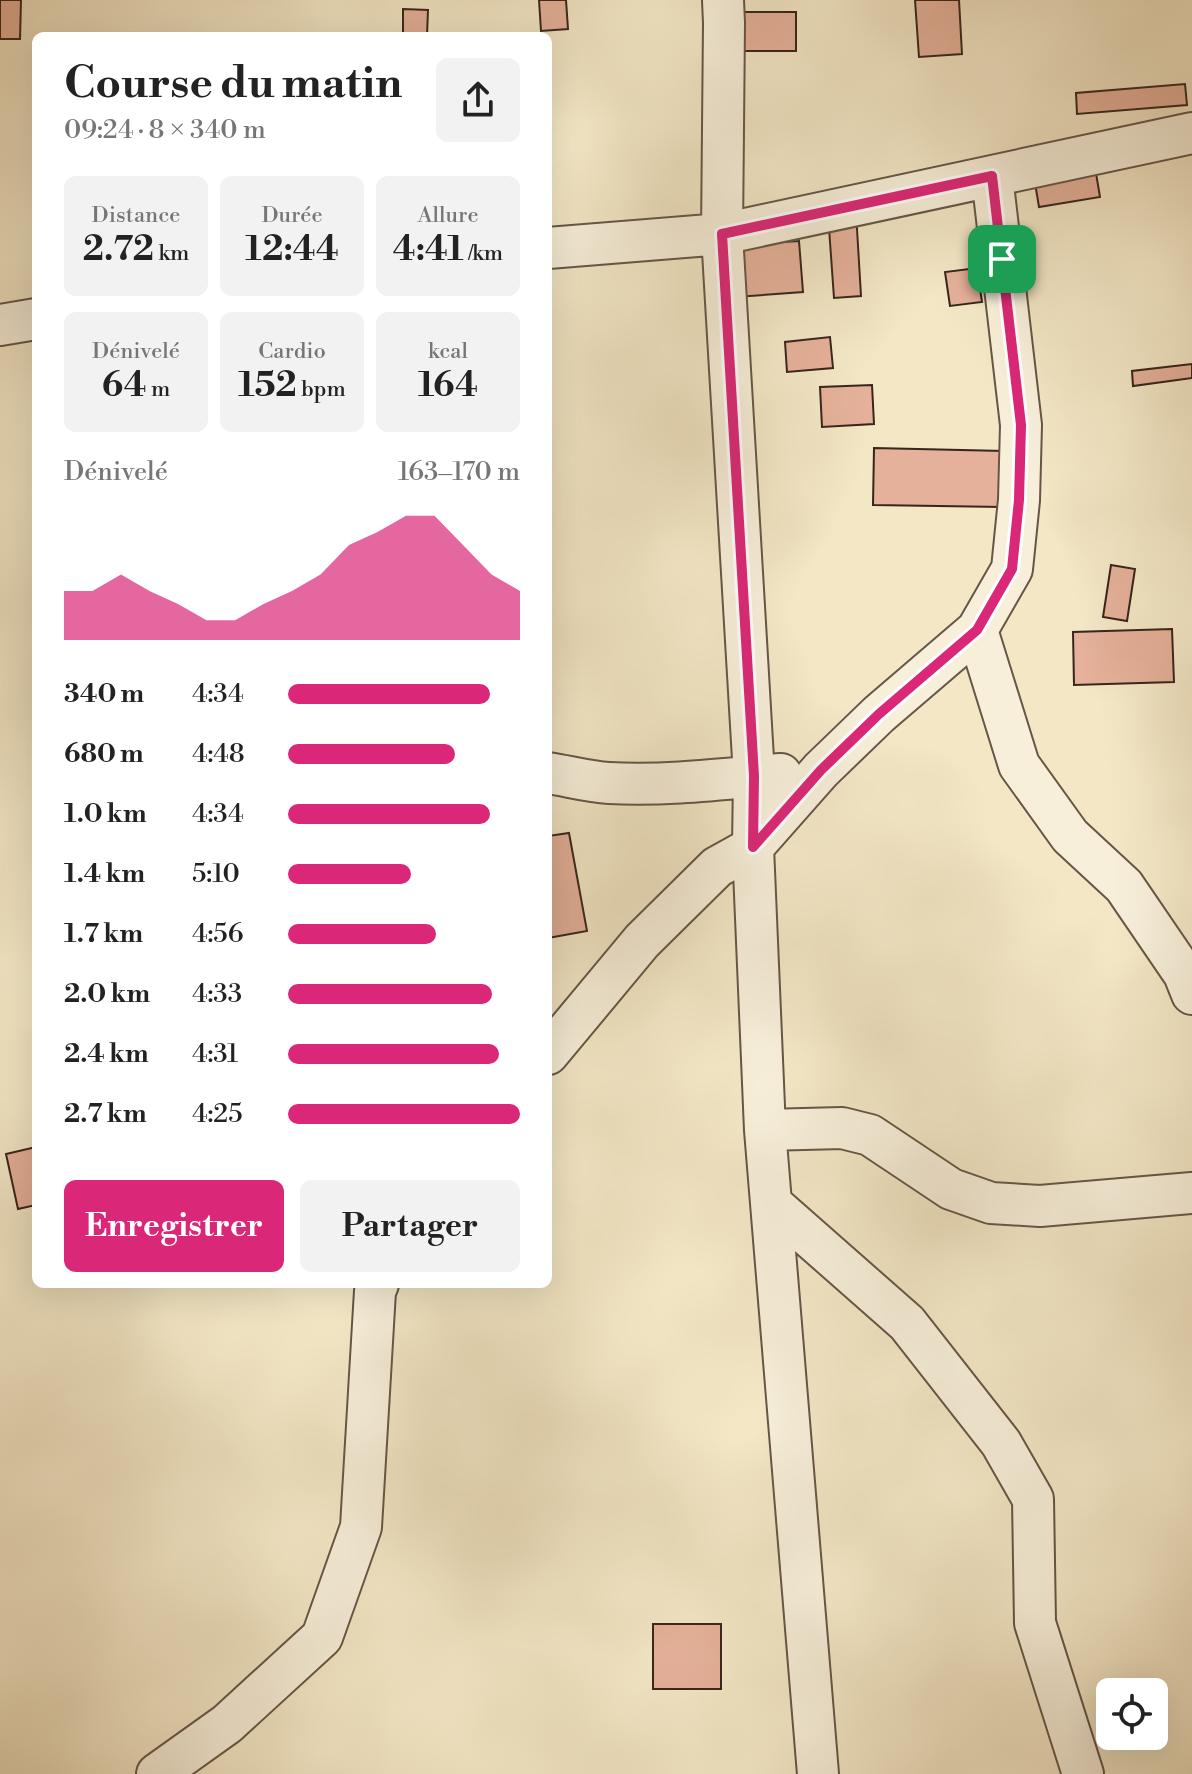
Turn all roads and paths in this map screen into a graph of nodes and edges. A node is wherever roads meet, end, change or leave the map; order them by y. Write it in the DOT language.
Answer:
graph roads {
  1 [pos="723,0"];
  2 [pos="1192,133"];
  3 [pos="992,176"];
  4 [pos="722,234"];
  5 [pos="552,248"];
  6 [pos="32,320"];
  7 [pos="0,325"];
  8 [pos="977,630"];
  9 [pos="821,770"];
  10 [pos="552,774"];
  11 [pos="754,776"];
  12 [pos="753,847"];
  13 [pos="1192,994"];
  14 [pos="552,1049"];
  15 [pos="765,1130"];
  16 [pos="1192,1193"];
  17 [pos="773,1205"];
  18 [pos="376,1288"];
  19 [pos="157,1774"];
  20 [pos="818,1774"];
  21 [pos="1083,1774"];
  1 -- 4 [label="street"];
  2 -- 3 [label="street"];
  3 -- 4 [label="street"];
  3 -- 8 [label="street"];
  4 -- 5 [label="street"];
  4 -- 11 [label="street"];
  6 -- 7 [label="street"];
  8 -- 9 [label="street"];
  8 -- 13 [label="street"];
  9 -- 11 [label="street"];
  9 -- 12 [label="street"];
  10 -- 11 [label="street"];
  11 -- 12 [label="street"];
  12 -- 14 [label="street"];
  12 -- 15 [label="street"];
  15 -- 16 [label="street"];
  15 -- 17 [label="street"];
  17 -- 20 [label="street"];
  17 -- 21 [label="street"];
  18 -- 19 [label="street"];
}
